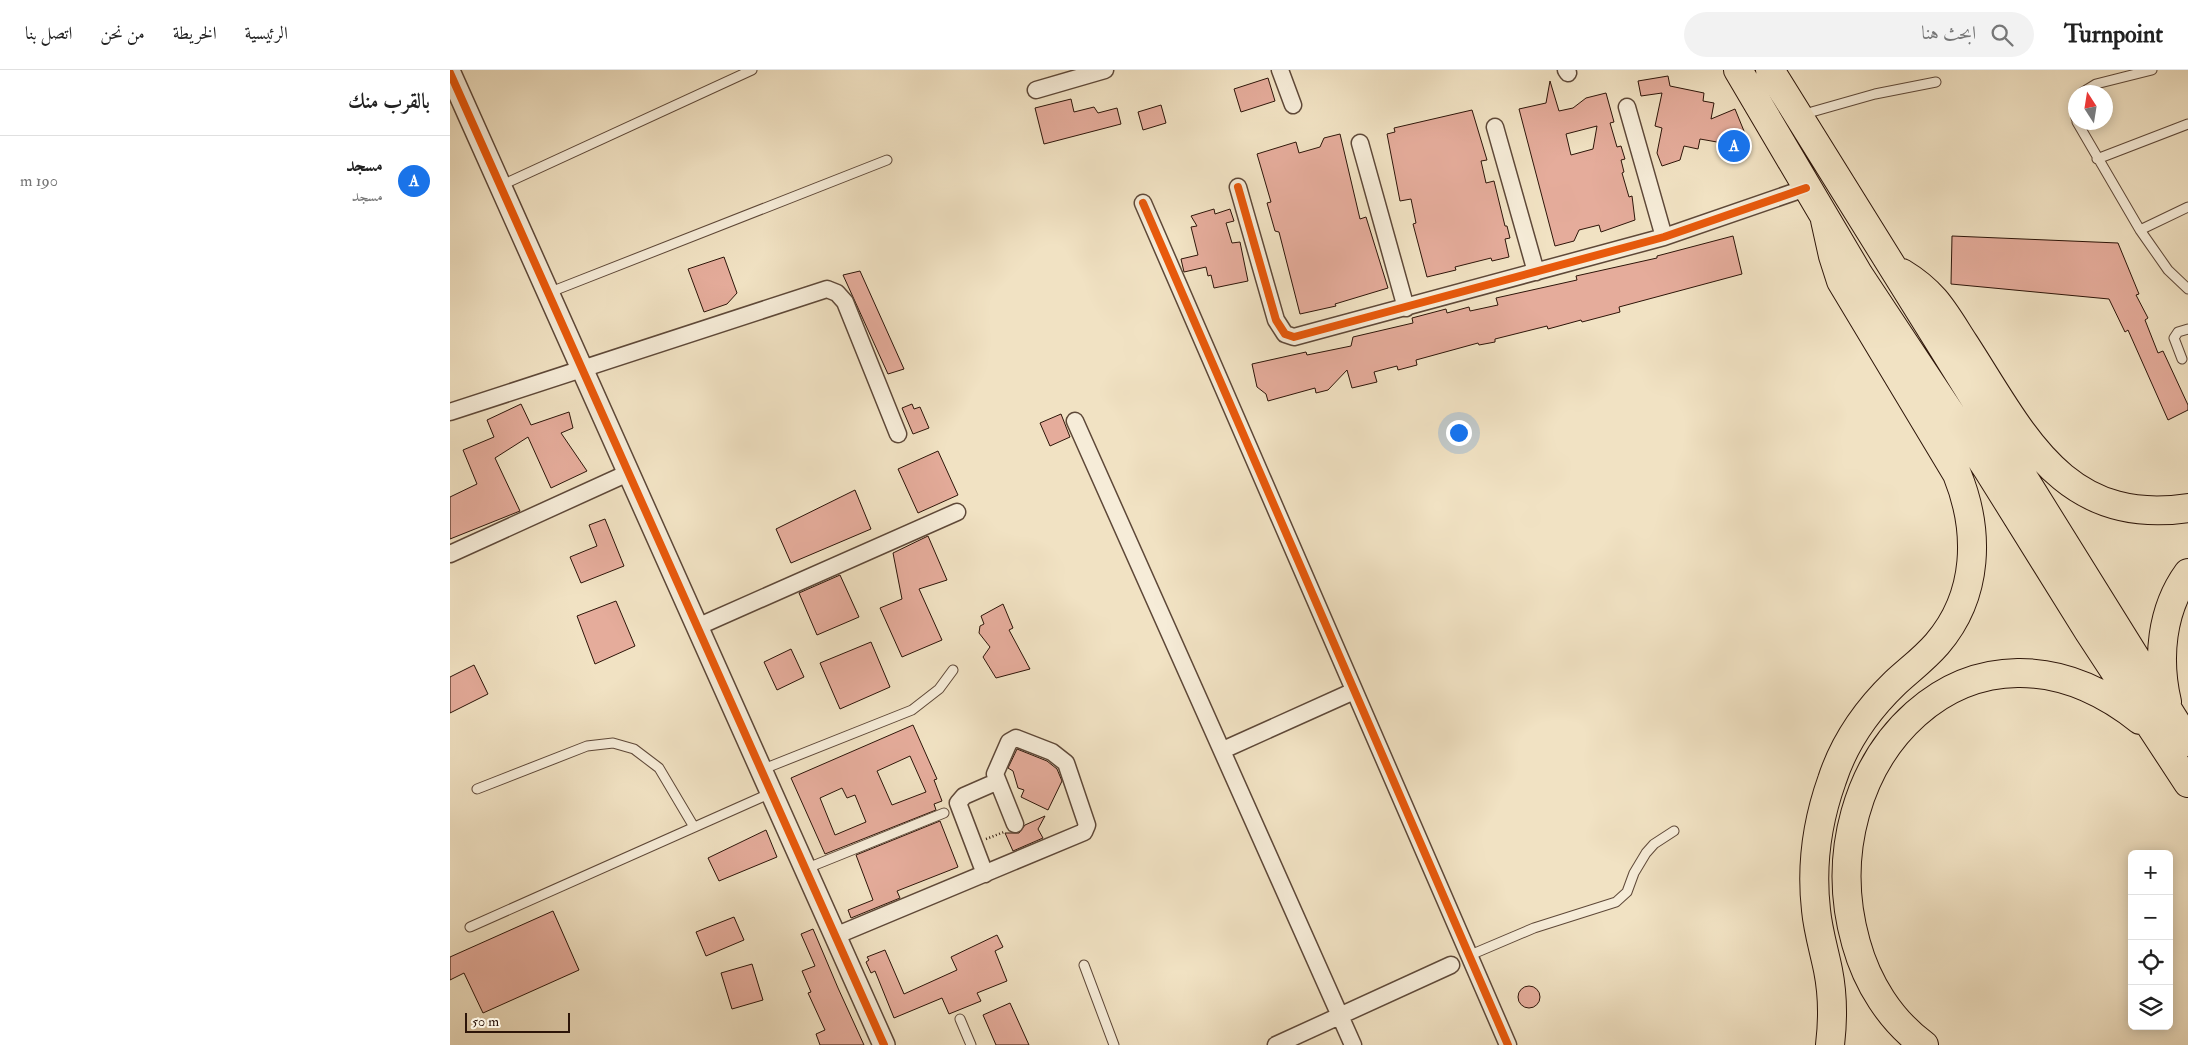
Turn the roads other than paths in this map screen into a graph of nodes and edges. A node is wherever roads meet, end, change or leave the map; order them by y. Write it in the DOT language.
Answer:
graph roads {
  1 [pos="752,70"];
  2 [pos="1105,70"];
  3 [pos="1280,70"];
  4 [pos="1738,70"];
  5 [pos="1770,70"];
  6 [pos="2152,70"];
  7 [pos="450,73"];
  8 [pos="1936,82"];
  9 [pos="2094,85"];
  10 [pos="1036,90"];
  11 [pos="1293,105"];
  12 [pos="1627,108"];
  13 [pos="1798,116"];
  14 [pos="2188,124"];
  15 [pos="1495,127"];
  16 [pos="2081,130"];
  17 [pos="1360,143"];
  18 [pos="2097,159"];
  19 [pos="887,160"];
  20 [pos="500,186"];
  21 [pos="1238,187"];
  22 [pos="1806,188"];
  23 [pos="1143,203"];
  24 [pos="2188,208"];
  25 [pos="1825,220"];
  26 [pos="2140,230"];
  27 [pos="1664,237"];
  28 [pos="1892,266"];
  29 [pos="1536,272"];
  30 [pos="2188,289"];
  31 [pos="548,294"];
  32 [pos="1406,308"];
  33 [pos="2188,329"];
  34 [pos="2182,359"];
  35 [pos="582,369"];
  36 [pos="450,412"];
  37 [pos="1075,421"];
  38 [pos="898,434"];
  39 [pos="628,474"];
  40 [pos="2188,508"];
  41 [pos="957,512"];
  42 [pos="450,554"];
  43 [pos="2188,573"];
  44 [pos="697,627"];
  45 [pos="953,670"];
  46 [pos="1354,690"];
  47 [pos="2163,725"];
  48 [pos="2188,742"];
  49 [pos="1223,750"];
  50 [pos="760,770"];
  51 [pos="996,782"];
  52 [pos="2188,783"];
  53 [pos="477,789"];
  54 [pos="771,793"];
  55 [pos="944,813"];
  56 [pos="1015,824"];
  57 [pos="694,827"];
  58 [pos="1674,831"];
  59 [pos="805,870"];
  60 [pos="985,874"];
  61 [pos="470,927"];
  62 [pos="835,936"];
  63 [pos="1468,956"];
  64 [pos="1084,964"];
  65 [pos="1451,965"];
  66 [pos="1340,1016"];
  67 [pos="960,1019"];
  68 [pos="884,1045"];
  69 [pos="971,1045"];
  70 [pos="1114,1045"];
  71 [pos="1276,1045"];
  72 [pos="1353,1045"];
  73 [pos="1508,1045"];
  74 [pos="1830,1045"];
  75 [pos="1924,1045"];
  1 -- 20 [label="lane"];
  2 -- 10 [label="street"];
  3 -- 11 [label="street"];
  4 -- 22 [label="highway"];
  5 -- 13 [label="highway"];
  6 -- 9 [label="lane"];
  7 -- 20 [label="street"];
  8 -- 13 [label="lane"];
  12 -- 27 [label="street"];
  13 -- 28 [label="highway"];
  14 -- 18 [label="lane"];
  15 -- 29 [label="street"];
  16 -- 18 [label="lane"];
  17 -- 32 [label="street"];
  18 -- 26 [label="lane"];
  19 -- 31 [label="lane"];
  20 -- 31 [label="street"];
  21 -- 32 [label="street"];
  22 -- 25 [label="highway"];
  22 -- 27 [label="street"];
  23 -- 46 [label="street"];
  24 -- 26 [label="lane"];
  25 -- 47 [label="highway"];
  25 -- 74 [label="highway"];
  26 -- 30 [label="lane"];
  27 -- 29 [label="street"];
  28 -- 40 [label="highway"];
  28 -- 47 [label="highway"];
  29 -- 32 [label="street"];
  31 -- 35 [label="street"];
  33 -- 34 [label="lane"];
  35 -- 36 [label="street"];
  35 -- 38 [label="street"];
  35 -- 39 [label="street"];
  37 -- 49 [label="street"];
  39 -- 42 [label="street"];
  39 -- 44 [label="street"];
  41 -- 44 [label="street"];
  43 -- 47 [label="highway"];
  44 -- 50 [label="street"];
  45 -- 50 [label="lane"];
  46 -- 49 [label="street"];
  46 -- 63 [label="street"];
  47 -- 48 [label="highway"];
  47 -- 52 [label="highway"];
  47 -- 75 [label="highway"];
  49 -- 66 [label="street"];
  50 -- 54 [label="street"];
  51 -- 56 [label="street"];
  51 -- 60 [label="street"];
  51 -- 60 [label="street"];
  53 -- 57 [label="lane"];
  54 -- 57 [label="lane"];
  54 -- 59 [label="street"];
  55 -- 59 [label="lane"];
  57 -- 61 [label="lane"];
  58 -- 63 [label="lane"];
  59 -- 62 [label="street"];
  60 -- 62 [label="street"];
  62 -- 68 [label="street"];
  63 -- 73 [label="street"];
  64 -- 70 [label="lane"];
  65 -- 66 [label="street"];
  66 -- 71 [label="street"];
  66 -- 72 [label="street"];
  67 -- 69 [label="lane"];
}
